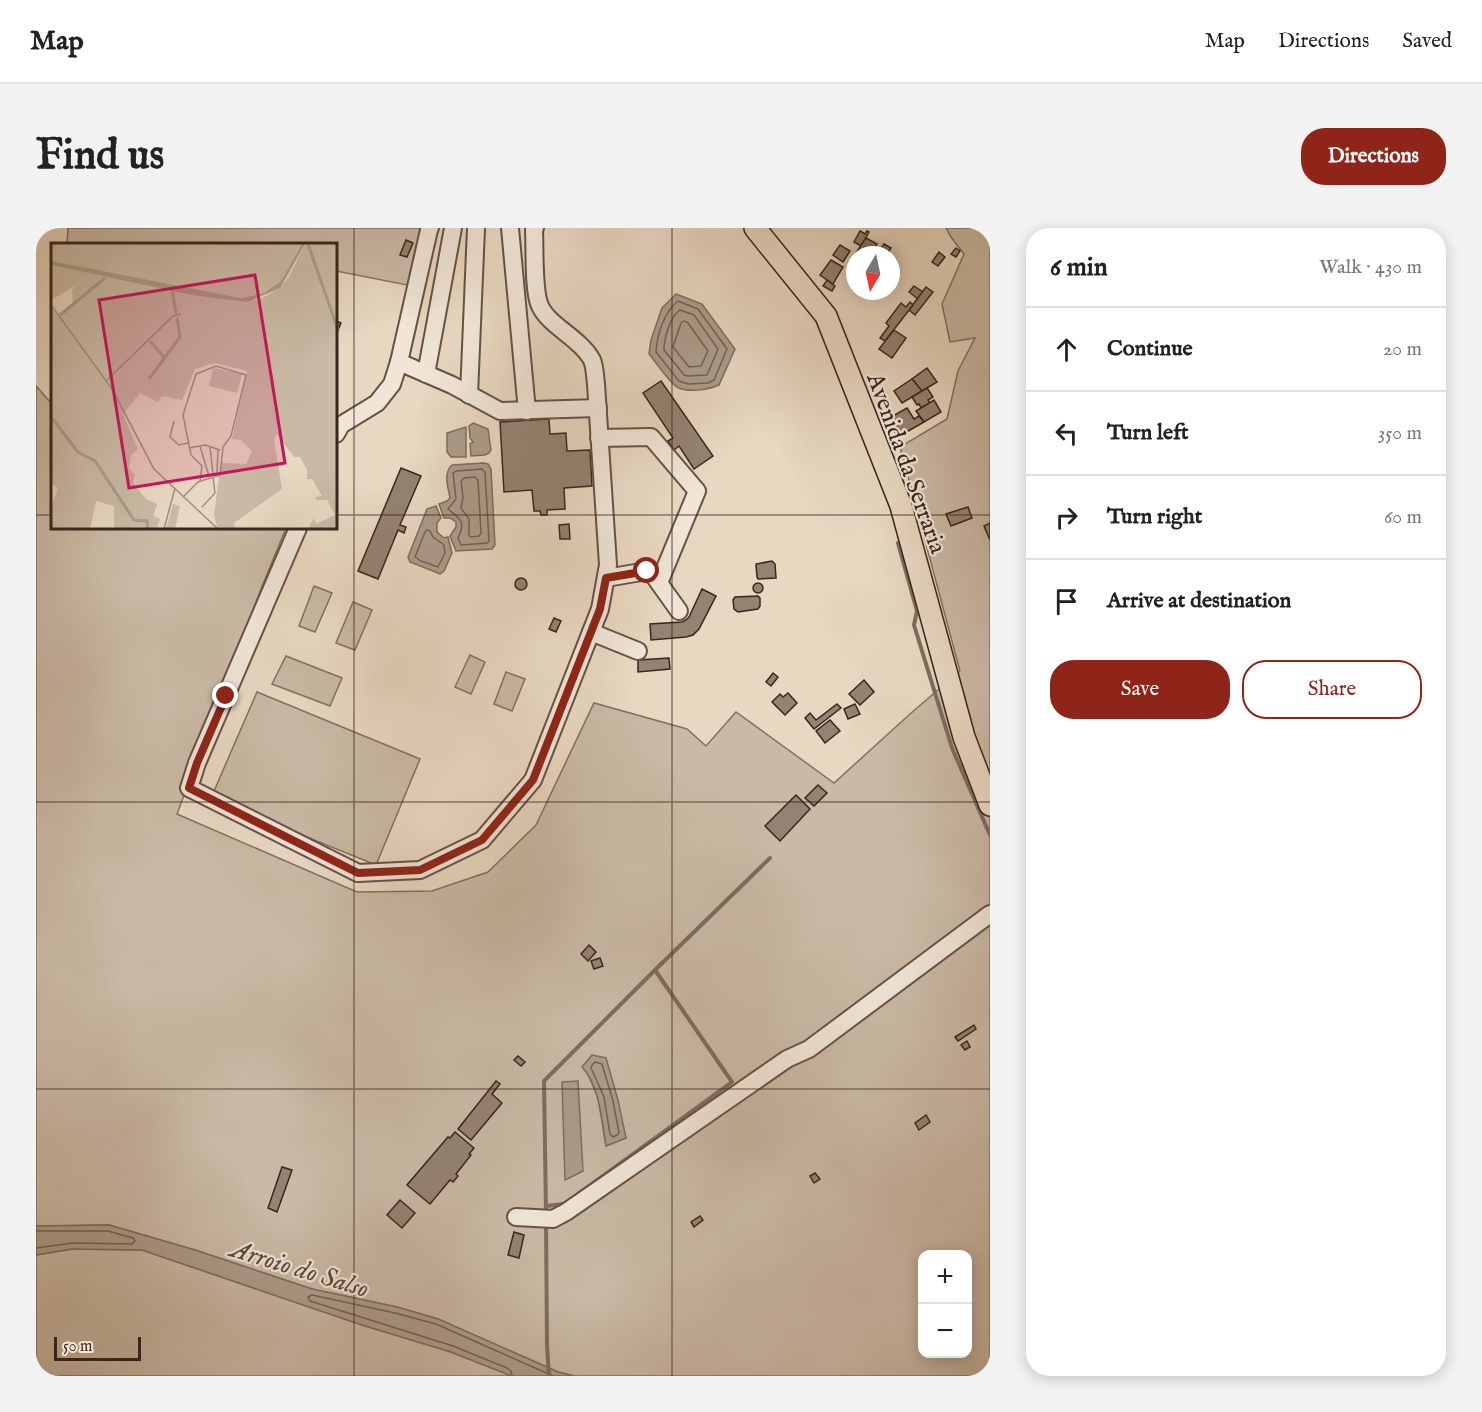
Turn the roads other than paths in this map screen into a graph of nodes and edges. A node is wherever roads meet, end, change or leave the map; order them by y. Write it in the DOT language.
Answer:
graph roads {
  1 [pos="430,228"];
  2 [pos="453,228"];
  3 [pos="476,228"];
  4 [pos="510,228"];
  5 [pos="755,228"];
  6 [pos="534,229"];
  7 [pos="399,362"];
  8 [pos="426,374"];
  9 [pos="470,395"];
  10 [pos="597,408"];
  11 [pos="527,411"];
  12 [pos="338,430"];
  13 [pos="599,438"];
  14 [pos="297,530"];
  15 [pos="606,578"];
  16 [pos="659,583"];
  17 [pos="679,611"];
  18 [pos="591,632"];
  19 [pos="638,651"];
  20 [pos="990,806"];
  21 [pos="990,914"];
  22 [pos="516,1217"];
  1 -- 7 [label="street"];
  2 -- 8 [label="street"];
  3 -- 9 [label="street"];
  4 -- 11 [label="street"];
  5 -- 20 [label="main road, Avenida da Serraria"];
  6 -- 10 [label="street"];
  7 -- 8 [label="street"];
  7 -- 12 [label="street"];
  8 -- 9 [label="street"];
  9 -- 11 [label="street"];
  10 -- 11 [label="street"];
  10 -- 13 [label="street"];
  13 -- 15 [label="street"];
  13 -- 16 [label="street"];
  14 -- 18 [label="street"];
  15 -- 16 [label="street"];
  15 -- 18 [label="street"];
  16 -- 17 [label="street"];
  18 -- 19 [label="street"];
  21 -- 22 [label="street"];
}
